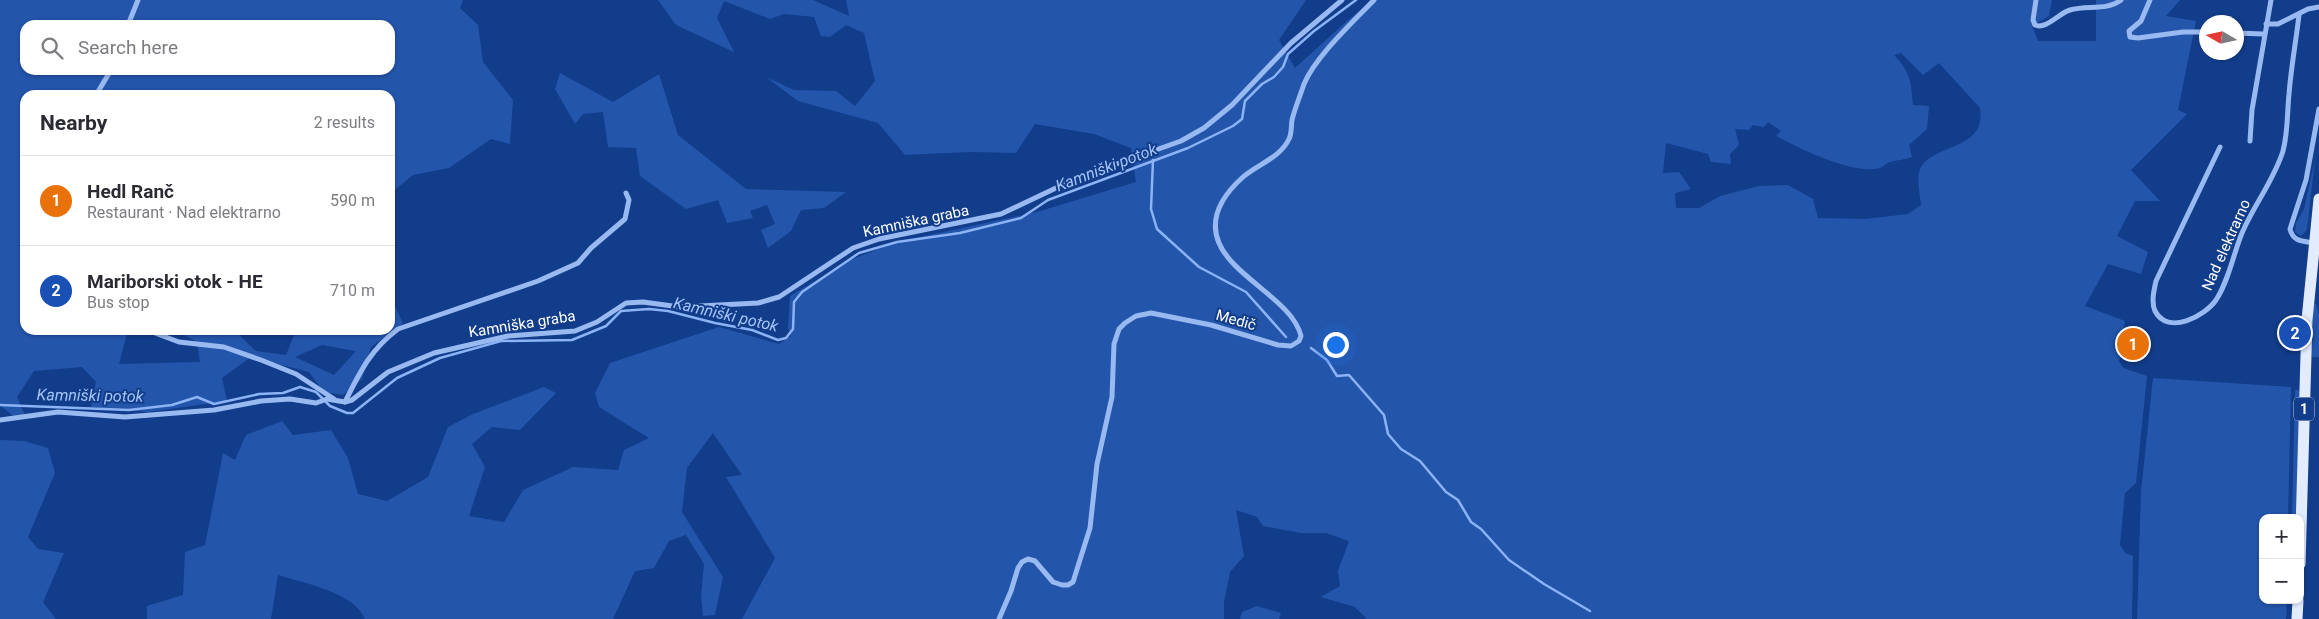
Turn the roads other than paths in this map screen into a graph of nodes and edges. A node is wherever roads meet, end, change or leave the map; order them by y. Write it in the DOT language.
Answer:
graph roads {
  1 [pos="138,0"];
  2 [pos="1342,0"];
  3 [pos="1374,0"];
  4 [pos="2036,0"];
  5 [pos="2121,0"];
  6 [pos="2150,0"];
  7 [pos="2270,0"];
  8 [pos="2319,7"];
  9 [pos="2299,15"];
  10 [pos="130,20"];
  11 [pos="2266,24"];
  12 [pos="2199,32"];
  13 [pos="2244,33"];
  14 [pos="2263,34"];
  15 [pos="108,75"];
  16 [pos="99,90"];
  17 [pos="2319,109"];
  18 [pos="2250,141"];
  19 [pos="2220,147"];
  20 [pos="626,193"];
  21 [pos="2319,199"];
  22 [pos="2314,243"];
  23 [pos="395,332"];
  24 [pos="160,335"];
  25 [pos="390,335"];
  26 [pos="335,400"];
  27 [pos="345,402"];
  28 [pos="0,420"];
  29 [pos="2300,559"];
  30 [pos="2298,604"];
  31 [pos="998,619"];
  32 [pos="2297,619"];
  1 -- 10 [label="street"];
  2 -- 27 [label="street, Kamniška graba"];
  3 -- 31 [label="street, Medič"];
  4 -- 5 [label="street"];
  6 -- 12 [label="street"];
  7 -- 11 [label="street"];
  8 -- 9 [label="street"];
  9 -- 11 [label="street"];
  9 -- 19 [label="street, Nad elektrarno"];
  11 -- 14 [label="street"];
  13 -- 14 [label="street"];
  14 -- 18 [label="street"];
  15 -- 16 [label="street"];
  17 -- 22 [label="street"];
  20 -- 23 [label="street, Kamniška graba"];
  21 -- 22 [label="main road, 1"];
  22 -- 29 [label="main road, 1"];
  24 -- 26 [label="street"];
  25 -- 27 [label="street, Kamniška graba"];
  26 -- 27 [label="street"];
  26 -- 28 [label="street"];
  30 -- 32 [label="main road"];
}
